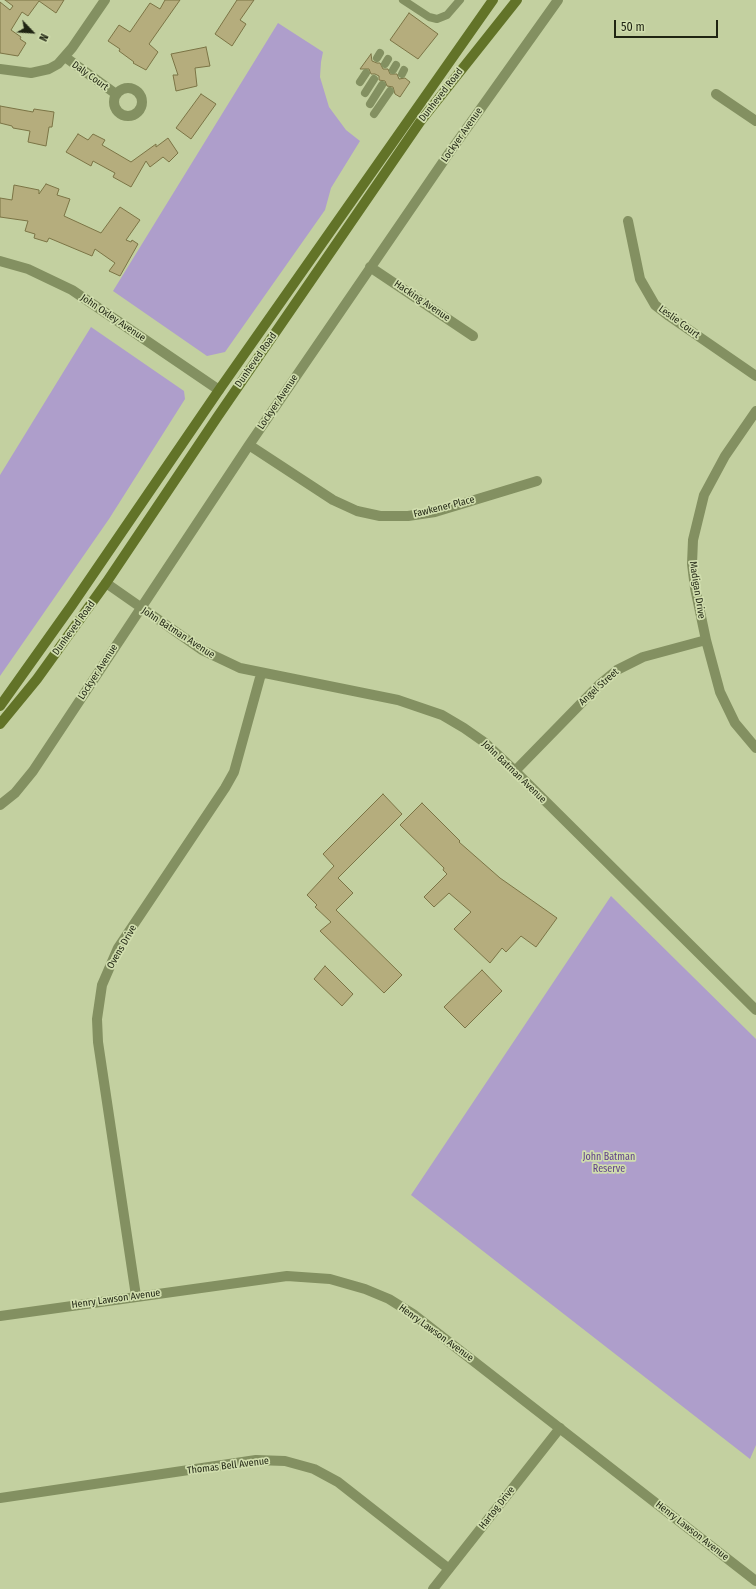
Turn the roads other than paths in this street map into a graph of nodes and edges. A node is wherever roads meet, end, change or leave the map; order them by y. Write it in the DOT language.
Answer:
graph roads {
  1 [pos="105,0"];
  2 [pos="403,0"];
  3 [pos="460,0"];
  4 [pos="493,0"];
  5 [pos="517,0"];
  6 [pos="558,0"];
  7 [pos="65,57"];
  8 [pos="0,69"];
  9 [pos="366,73"];
  10 [pos="374,79"];
  11 [pos="360,82"];
  12 [pos="382,85"];
  13 [pos="390,91"];
  14 [pos="365,93"];
  15 [pos="116,94"];
  16 [pos="716,94"];
  17 [pos="370,104"];
  18 [pos="374,114"];
  19 [pos="756,121"];
  20 [pos="628,221"];
  21 [pos="0,261"];
  22 [pos="370,267"];
  23 [pos="473,336"];
  24 [pos="756,376"];
  25 [pos="243,380"];
  26 [pos="219,390"];
  27 [pos="756,411"];
  28 [pos="218,416"];
  29 [pos="249,445"];
  30 [pos="537,481"];
  31 [pos="110,549"];
  32 [pos="106,583"];
  33 [pos="72,605"];
  34 [pos="140,607"];
  35 [pos="706,640"];
  36 [pos="261,674"];
  37 [pos="0,706"];
  38 [pos="0,724"];
  39 [pos="756,748"];
  40 [pos="515,771"];
  41 [pos="0,805"];
  42 [pos="756,1010"];
  43 [pos="136,1296"];
  44 [pos="0,1316"];
  45 [pos="560,1428"];
  46 [pos="0,1498"];
  47 [pos="448,1569"];
  48 [pos="756,1581"];
  49 [pos="433,1589"];
  1 -- 7 [label="street"];
  2 -- 3 [label="lane"];
  4 -- 26 [label="main road, Dunheved Road"];
  5 -- 25 [label="main road, Dunheved Road"];
  6 -- 22 [label="street, Lockyer Avenue"];
  7 -- 8 [label="street"];
  7 -- 15 [label="street, Daly Court"];
  9 -- 11 [label="lane"];
  10 -- 14 [label="lane"];
  12 -- 17 [label="lane"];
  13 -- 18 [label="lane"];
  16 -- 19 [label="street"];
  20 -- 24 [label="street, Leslie Court"];
  21 -- 26 [label="street, John Oxley Avenue"];
  22 -- 23 [label="street, Hacking Avenue"];
  22 -- 29 [label="street, Lockyer Avenue"];
  25 -- 26 [label="main road"];
  25 -- 28 [label="main road, Dunheved Road"];
  26 -- 28 [label="main road"];
  26 -- 31 [label="main road, Dunheved Road"];
  27 -- 35 [label="street, Madigan Drive"];
  28 -- 32 [label="main road, Dunheved Road"];
  29 -- 30 [label="street, Fawkener Place"];
  29 -- 34 [label="street, Lockyer Avenue"];
  31 -- 32 [label="main road"];
  31 -- 33 [label="main road, Dunheved Road"];
  32 -- 33 [label="main road"];
  32 -- 34 [label="street, John Batman Avenue"];
  32 -- 38 [label="main road, Dunheved Road"];
  33 -- 37 [label="main road, Dunheved Road"];
  34 -- 36 [label="street, John Batman Avenue"];
  34 -- 41 [label="street, Lockyer Avenue"];
  35 -- 39 [label="street, Madigan Drive"];
  35 -- 40 [label="street, Angel Street"];
  36 -- 40 [label="street, John Batman Avenue"];
  36 -- 43 [label="street, Ovens Drive"];
  40 -- 42 [label="street, John Batman Avenue"];
  43 -- 44 [label="street, Henry Lawson Avenue"];
  43 -- 45 [label="street, Henry Lawson Avenue"];
  45 -- 47 [label="street, Hartog Drive"];
  45 -- 48 [label="street, Henry Lawson Avenue"];
  46 -- 47 [label="street, Thomas Bell Avenue"];
  47 -- 49 [label="street, Hartog Drive"];
}
